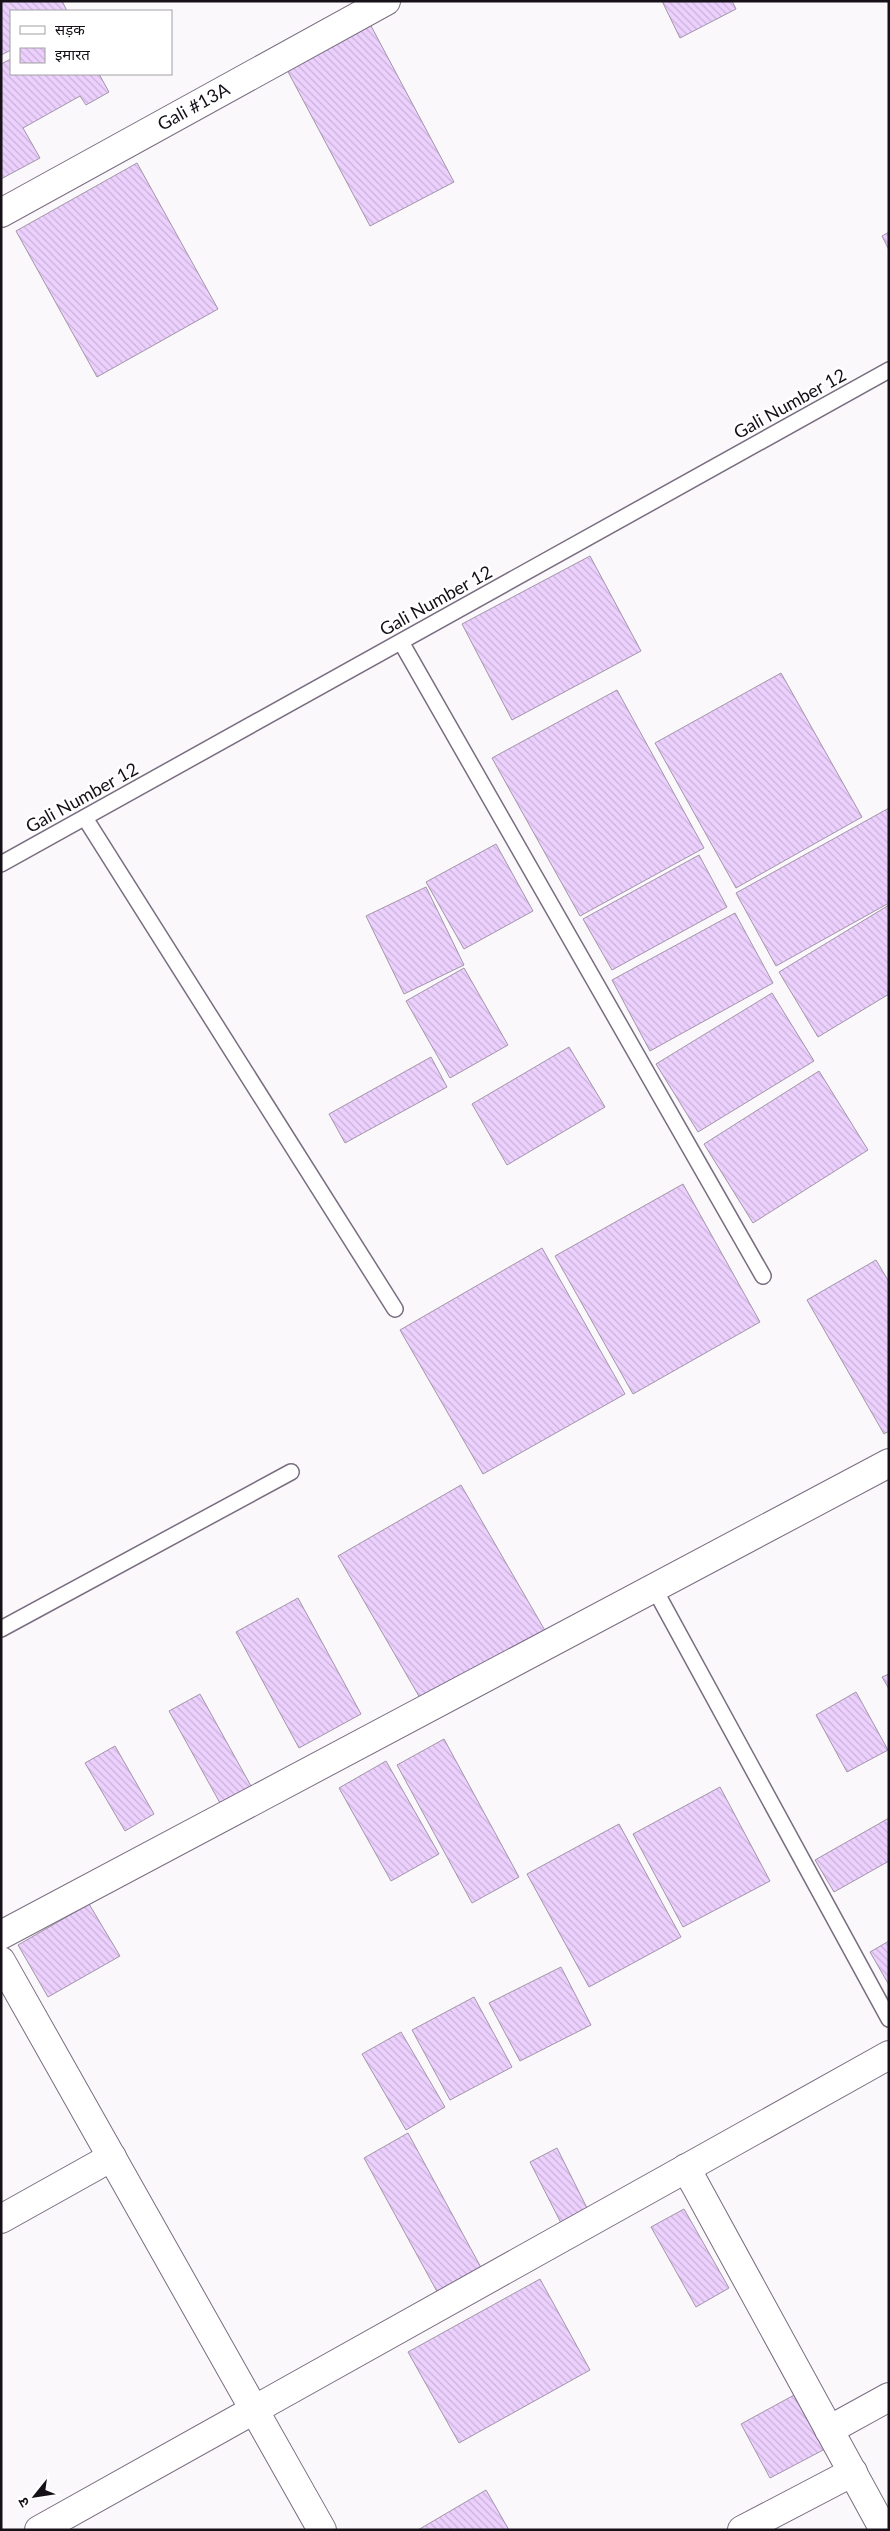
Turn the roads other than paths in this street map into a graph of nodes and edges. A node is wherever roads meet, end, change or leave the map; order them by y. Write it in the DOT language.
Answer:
graph roads {
  1 [pos="386,1"];
  2 [pos="1,213"];
  3 [pos="889,370"];
  4 [pos="401,642"];
  5 [pos="85,818"];
  6 [pos="1,864"];
  7 [pos="763,1276"];
  8 [pos="395,1309"];
  9 [pos="889,1464"];
  10 [pos="291,1472"];
  11 [pos="654,1588"];
  12 [pos="1,1630"];
  13 [pos="1,1935"];
  14 [pos="1,1961"];
  15 [pos="889,2020"];
  16 [pos="889,2055"];
  17 [pos="112,2157"];
  18 [pos="686,2168"];
  19 [pos="1,2219"];
  20 [pos="889,2397"];
  21 [pos="254,2410"];
  22 [pos="829,2430"];
  23 [pos="852,2472"];
  24 [pos="39,2530"];
  25 [pos="322,2530"];
  26 [pos="742,2530"];
  27 [pos="884,2530"];
  1 -- 2 [label="street, Gali #13A"];
  3 -- 4 [label="lane, Gali Number 12"];
  4 -- 5 [label="lane, Gali Number 12"];
  4 -- 7 [label="lane"];
  5 -- 6 [label="lane, Gali Number 12"];
  5 -- 8 [label="lane"];
  9 -- 11 [label="street"];
  10 -- 12 [label="lane"];
  11 -- 13 [label="street"];
  11 -- 15 [label="lane"];
  14 -- 17 [label="street"];
  16 -- 18 [label="street"];
  17 -- 19 [label="street"];
  17 -- 21 [label="street"];
  18 -- 21 [label="street"];
  18 -- 22 [label="street"];
  20 -- 22 [label="street"];
  21 -- 24 [label="street"];
  21 -- 25 [label="street"];
  22 -- 23 [label="street"];
  23 -- 26 [label="street"];
  23 -- 27 [label="street"];
}
